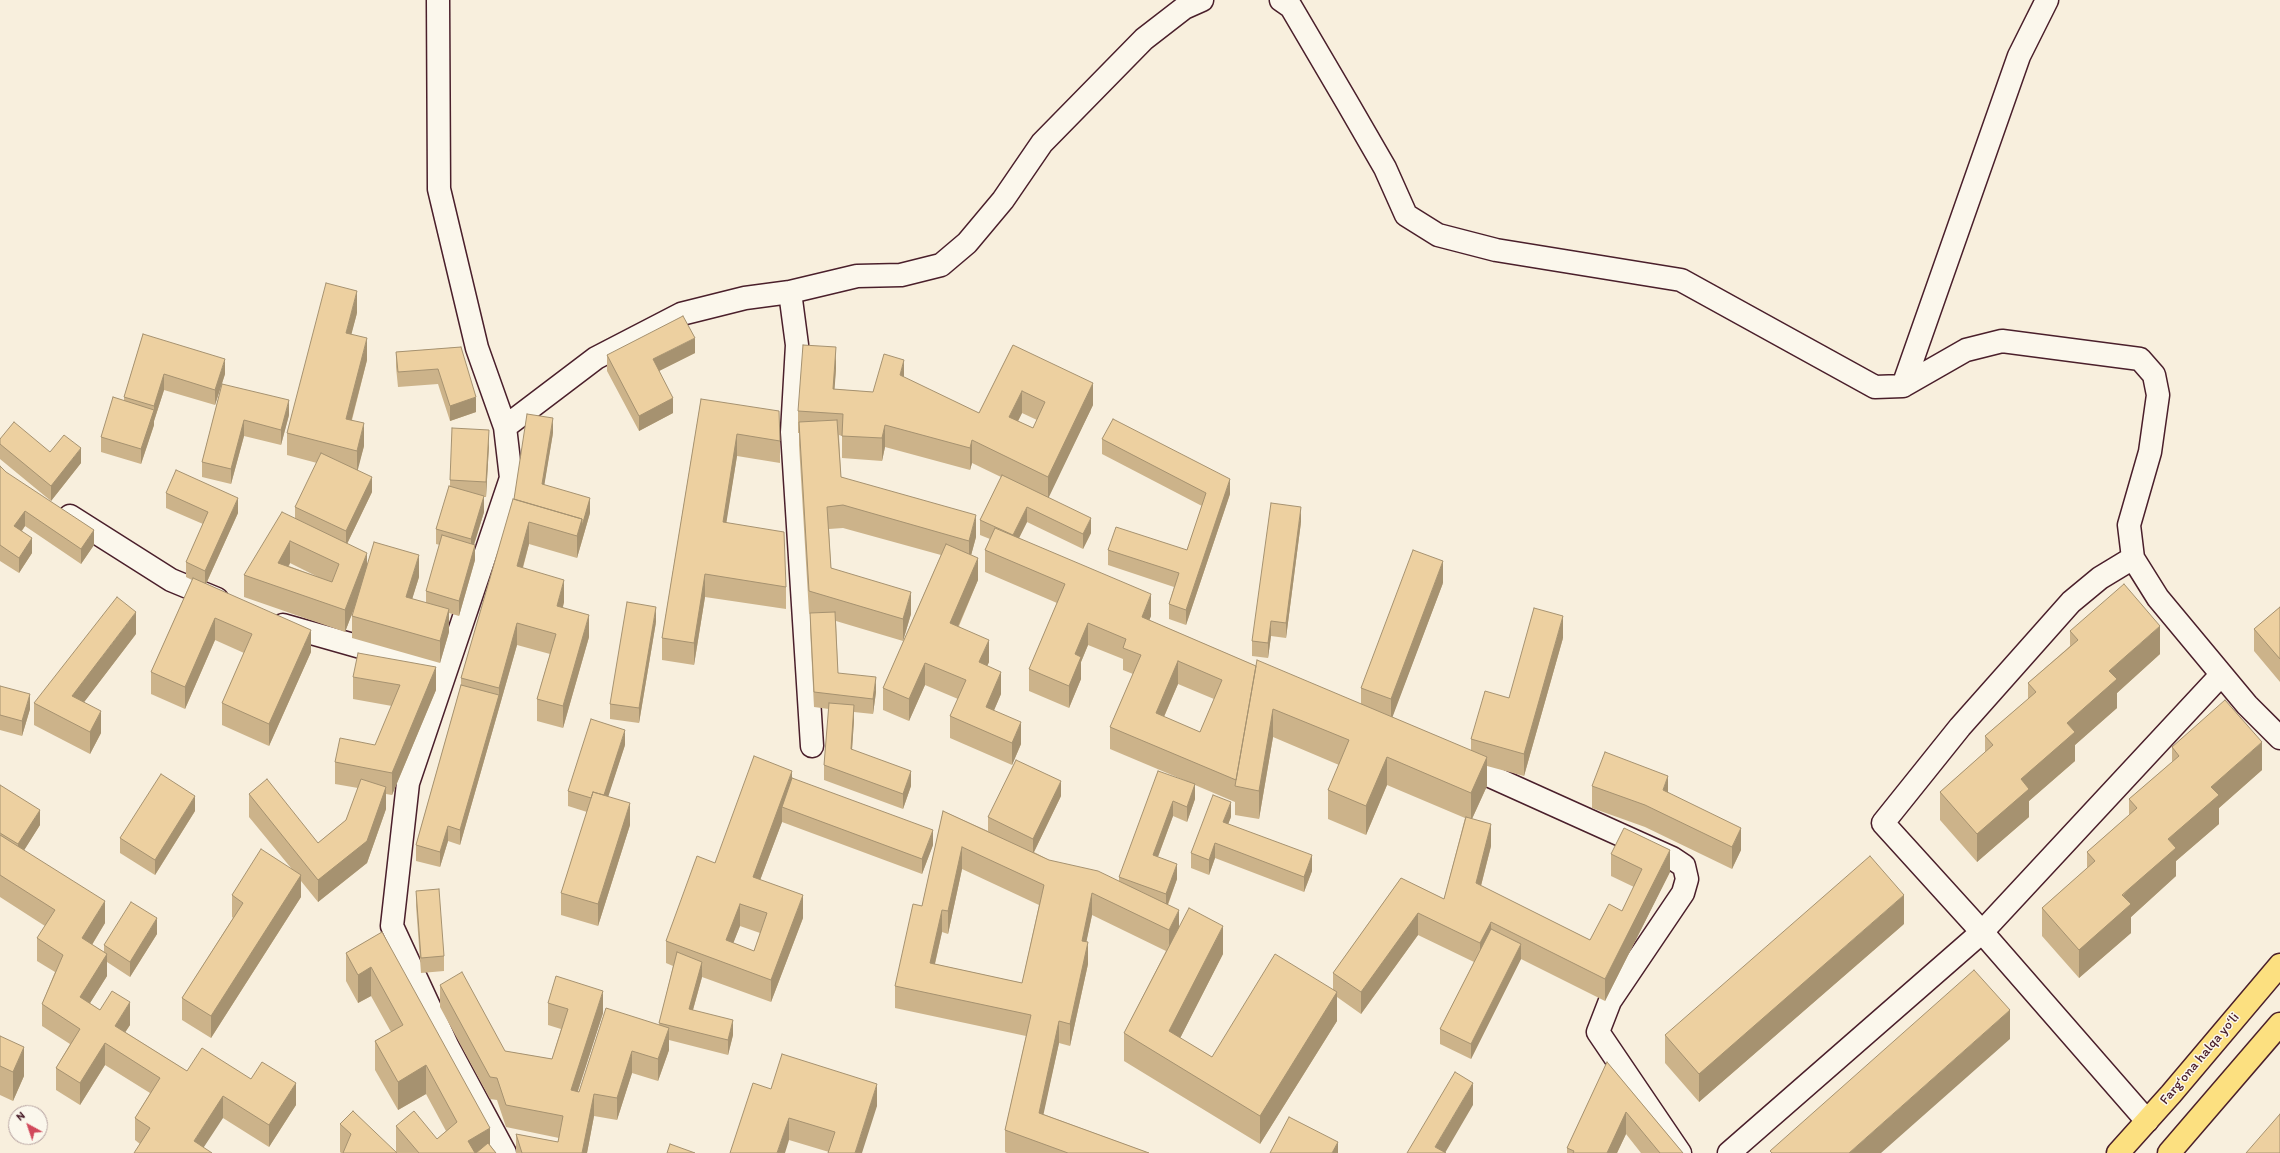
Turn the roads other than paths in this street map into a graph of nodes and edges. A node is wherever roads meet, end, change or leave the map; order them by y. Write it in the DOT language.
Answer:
graph roads {
  1 [pos="438,0"];
  2 [pos="1202,0"];
  3 [pos="1281,0"];
  4 [pos="2047,0"];
  5 [pos="790,292"];
  6 [pos="1903,386"];
  7 [pos="505,427"];
  8 [pos="51,504"];
  9 [pos="2133,558"];
  10 [pos="233,605"];
  11 [pos="261,617"];
  12 [pos="445,671"];
  13 [pos="2221,675"];
  14 [pos="2280,738"];
  15 [pos="812,746"];
  16 [pos="1439,753"];
  17 [pos="1982,932"];
  18 [pos="2280,965"];
  19 [pos="2280,1024"];
  20 [pos="2147,1120"];
  21 [pos="505,1153"];
  22 [pos="1680,1153"];
  23 [pos="1729,1153"];
  24 [pos="2118,1153"];
  25 [pos="2169,1153"];
  1 -- 7 [label="street"];
  2 -- 5 [label="street"];
  3 -- 6 [label="street"];
  4 -- 6 [label="street"];
  5 -- 7 [label="street"];
  5 -- 15 [label="street"];
  6 -- 9 [label="street"];
  7 -- 12 [label="street"];
  8 -- 10 [label="street"];
  9 -- 13 [label="street"];
  9 -- 17 [label="street"];
  11 -- 12 [label="street"];
  12 -- 21 [label="street"];
  13 -- 14 [label="street"];
  13 -- 17 [label="street"];
  16 -- 22 [label="street"];
  17 -- 20 [label="street"];
  17 -- 23 [label="street"];
  18 -- 20 [label="highway, Farg‘ona halqa yo‘li"];
  19 -- 25 [label="highway"];
  20 -- 24 [label="highway, Farg‘ona halqa yo‘li"];
}
